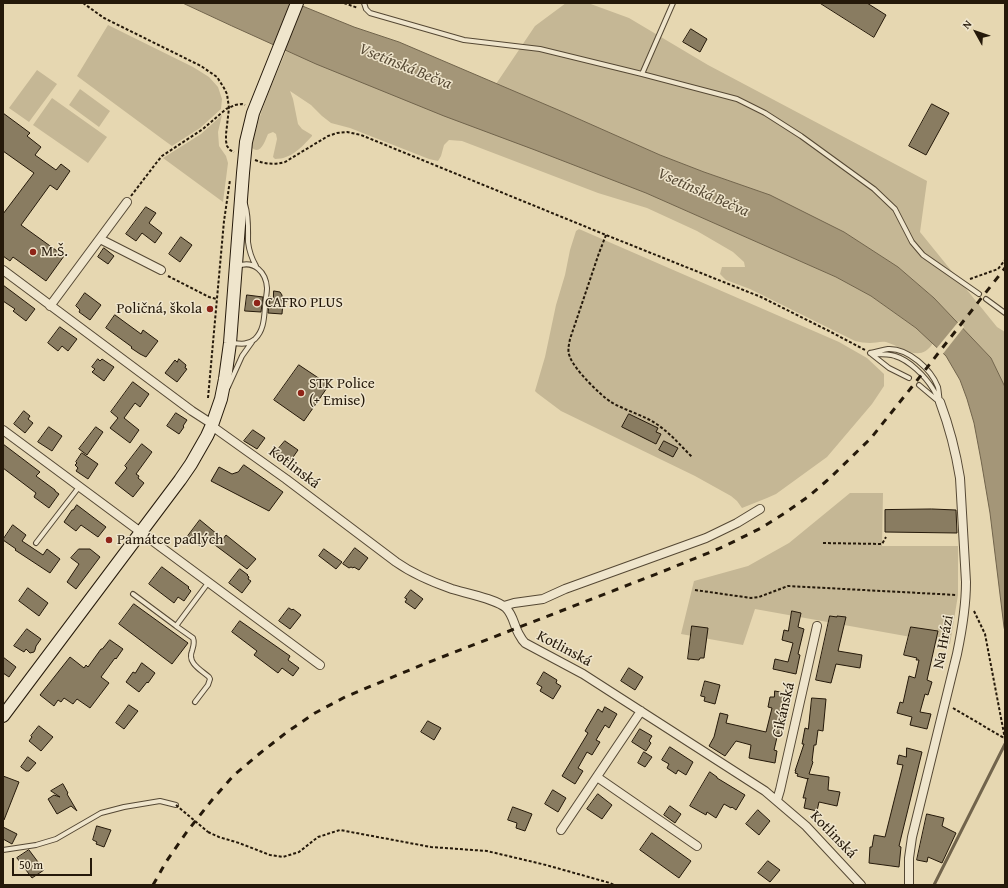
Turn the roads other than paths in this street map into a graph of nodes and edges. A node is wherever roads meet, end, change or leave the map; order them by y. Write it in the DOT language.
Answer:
graph roads {
  1 [pos="297,3"];
  2 [pos="364,3"];
  3 [pos="673,3"];
  4 [pos="642,74"];
  5 [pos="242,190"];
  6 [pos="127,202"];
  7 [pos="100,239"];
  8 [pos="236,266"];
  9 [pos="256,266"];
  10 [pos="3,270"];
  11 [pos="161,270"];
  12 [pos="979,294"];
  13 [pos="986,299"];
  14 [pos="50,306"];
  15 [pos="1005,313"];
  16 [pos="255,339"];
  17 [pos="230,343"];
  18 [pos="870,353"];
  19 [pos="908,378"];
  20 [pos="919,385"];
  21 [pos="221,399"];
  22 [pos="940,402"];
  23 [pos="209,422"];
  24 [pos="3,430"];
  25 [pos="79,486"];
  26 [pos="760,509"];
  27 [pos="141,532"];
  28 [pos="36,543"];
  29 [pos="208,582"];
  30 [pos="133,594"];
  31 [pos="504,606"];
  32 [pos="176,626"];
  33 [pos="817,626"];
  34 [pos="320,665"];
  35 [pos="195,702"];
  36 [pos="640,711"];
  37 [pos="3,716"];
  38 [pos="597,777"];
  39 [pos="777,800"];
  40 [pos="176,805"];
  41 [pos="561,830"];
  42 [pos="697,846"];
  43 [pos="3,850"];
  44 [pos="861,885"];
  45 [pos="909,885"];
  1 -- 5 [label="main road"];
  2 -- 4 [label="lane"];
  3 -- 4 [label="lane"];
  4 -- 12 [label="lane"];
  5 -- 8 [label="main road"];
  5 -- 9 [label="lane"];
  6 -- 7 [label="street"];
  7 -- 11 [label="street"];
  7 -- 14 [label="street"];
  8 -- 9 [label="lane"];
  8 -- 17 [label="main road"];
  9 -- 16 [label="lane"];
  10 -- 14 [label="street, Kotlinská"];
  13 -- 15 [label="lane"];
  14 -- 23 [label="street, Kotlinská"];
  16 -- 17 [label="lane"];
  16 -- 21 [label="lane"];
  17 -- 21 [label="main road"];
  18 -- 19 [label="lane"];
  18 -- 22 [label="lane"];
  18 -- 22 [label="lane"];
  20 -- 22 [label="lane"];
  21 -- 23 [label="main road"];
  22 -- 45 [label="street, Na Hrázi"];
  23 -- 27 [label="main road"];
  23 -- 31 [label="street, Kotlinská"];
  24 -- 25 [label="street"];
  25 -- 27 [label="street"];
  25 -- 28 [label="lane"];
  26 -- 31 [label="street"];
  27 -- 29 [label="street"];
  27 -- 37 [label="main road"];
  29 -- 32 [label="lane"];
  29 -- 34 [label="street"];
  30 -- 32 [label="lane"];
  31 -- 36 [label="street, Kotlinská"];
  32 -- 35 [label="lane"];
  33 -- 39 [label="street, Cikánská"];
  36 -- 38 [label="street"];
  36 -- 39 [label="street, Kotlinská"];
  38 -- 41 [label="street"];
  38 -- 42 [label="street"];
  39 -- 44 [label="street, Kotlinská"];
  40 -- 43 [label="lane"];
}
